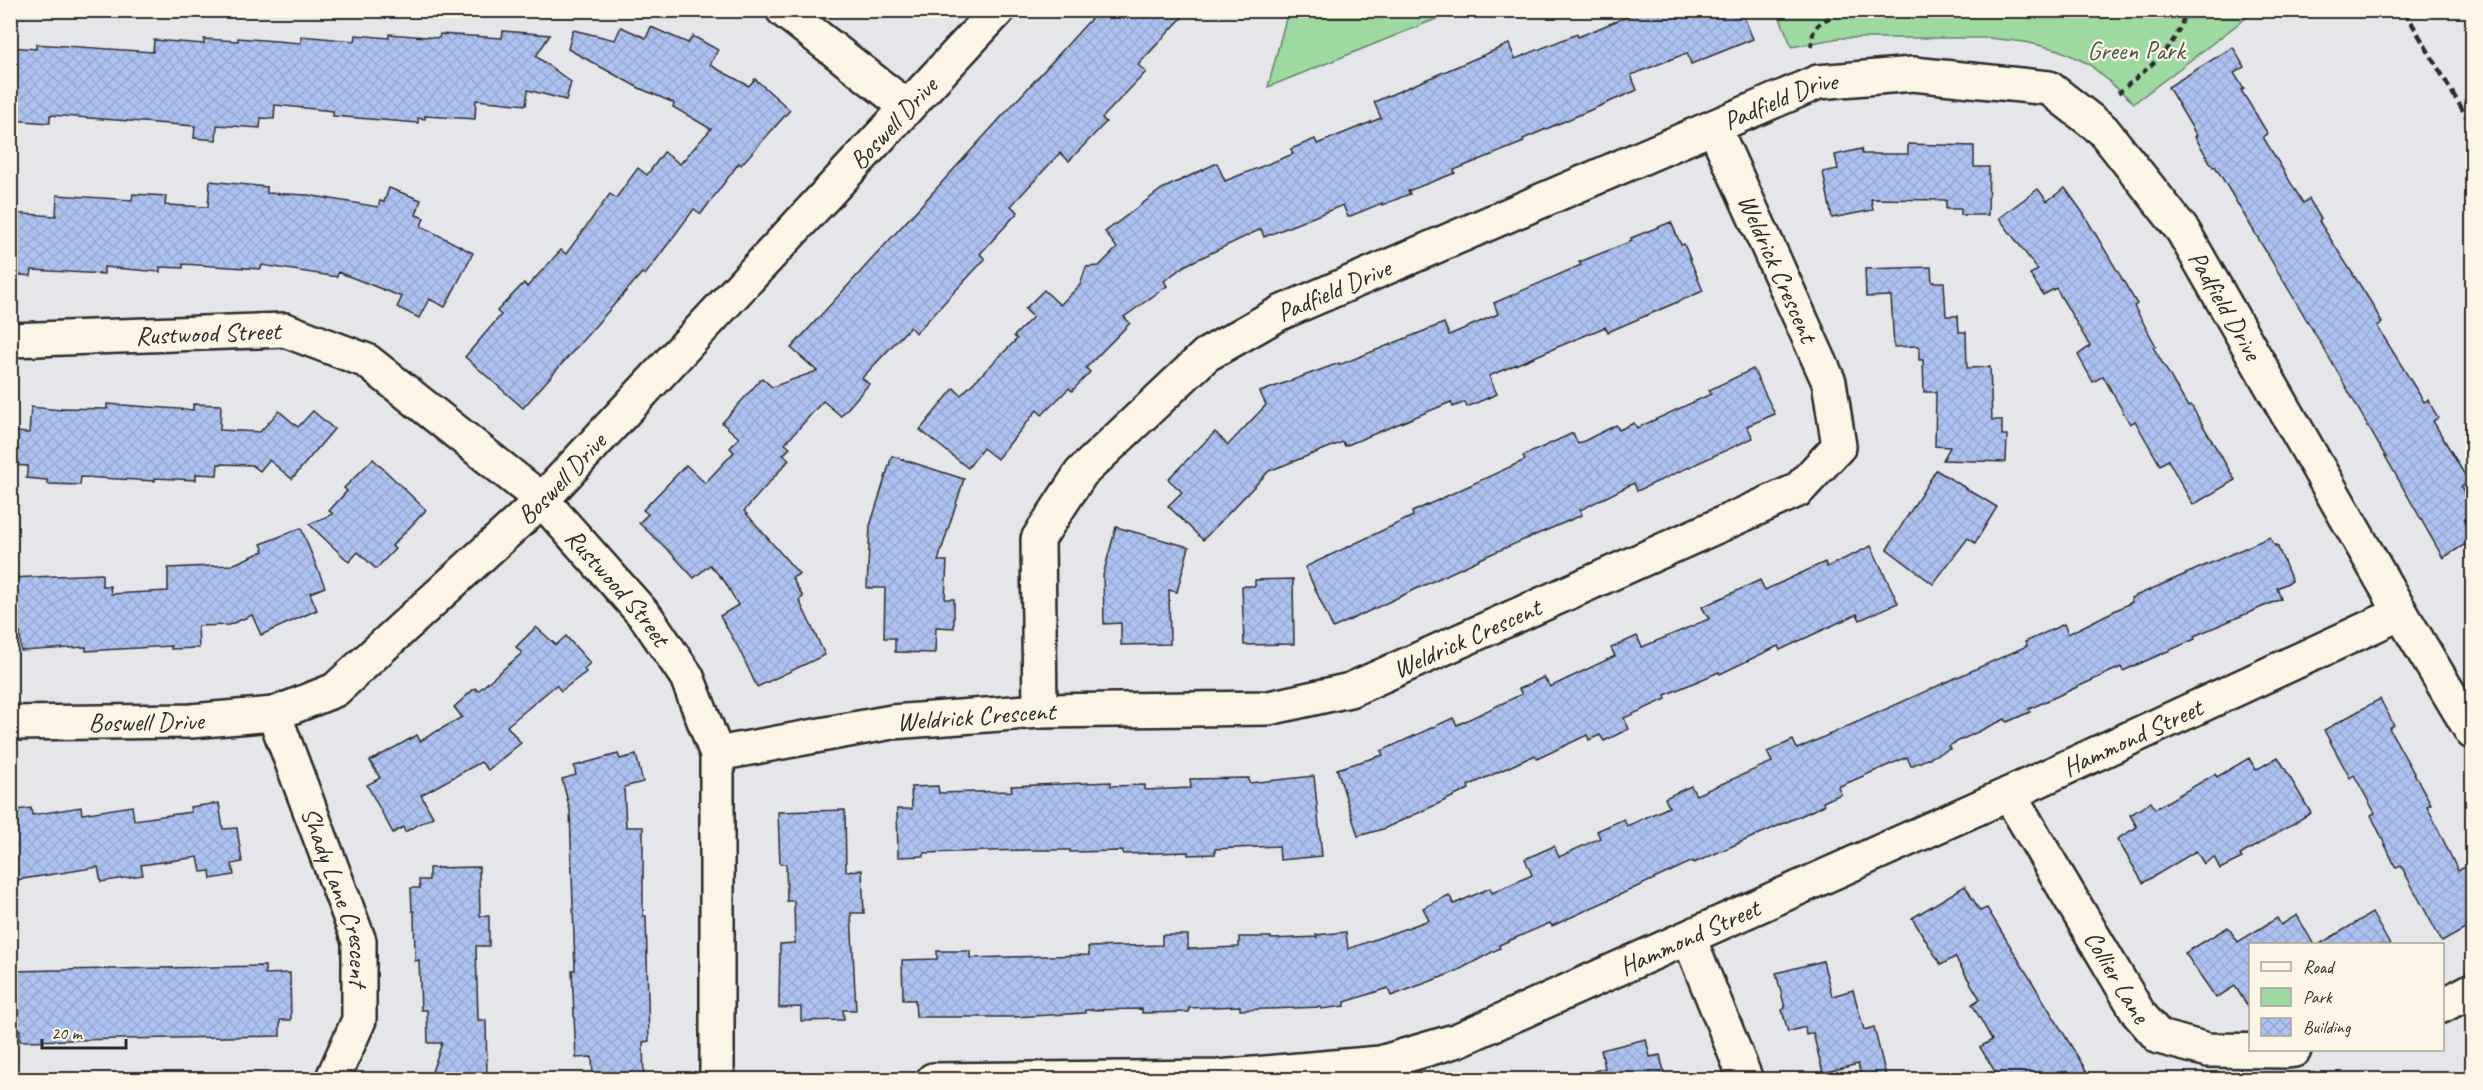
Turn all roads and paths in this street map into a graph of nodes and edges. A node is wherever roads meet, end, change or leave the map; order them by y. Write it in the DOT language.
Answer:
graph roads {
  1 [pos="783,10"];
  2 [pos="998,10"];
  3 [pos="1873,10"];
  4 [pos="2185,10"];
  5 [pos="1811,47"];
  6 [pos="2118,93"];
  7 [pos="907,107"];
  8 [pos="1714,127"];
  9 [pos="10,340"];
  10 [pos="542,500"];
  11 [pos="2401,613"];
  12 [pos="1040,711"];
  13 [pos="274,714"];
  14 [pos="10,723"];
  15 [pos="2472,732"];
  16 [pos="717,754"];
  17 [pos="2009,794"];
  18 [pos="1689,938"];
  19 [pos="2472,990"];
  20 [pos="2444,1005"];
  21 [pos="2290,1051"];
  22 [pos="332,1080"];
  23 [pos="717,1080"];
  24 [pos="933,1080"];
  25 [pos="1746,1080"];
  1 -- 7 [label="street"];
  2 -- 7 [label="street, Boswell Drive"];
  3 -- 5 [label="path"];
  4 -- 6 [label="path"];
  7 -- 10 [label="street, Boswell Drive"];
  8 -- 11 [label="street, Padfield Drive"];
  8 -- 12 [label="street, Padfield Drive"];
  8 -- 12 [label="street, Weldrick Crescent"];
  9 -- 10 [label="street, Rustwood Street"];
  10 -- 13 [label="street, Boswell Drive"];
  10 -- 16 [label="street, Rustwood Street"];
  11 -- 15 [label="street, Padfield Drive"];
  11 -- 17 [label="street, Hammond Street"];
  12 -- 16 [label="street, Weldrick Crescent"];
  13 -- 14 [label="street, Boswell Drive"];
  13 -- 22 [label="street, Shady Lane Crescent"];
  16 -- 23 [label="street, Rustwood Street"];
  17 -- 18 [label="street, Hammond Street"];
  17 -- 21 [label="street, Collier Lane"];
  18 -- 24 [label="street, Hammond Street"];
  18 -- 25 [label="street"];
  19 -- 20 [label="street"];
}
